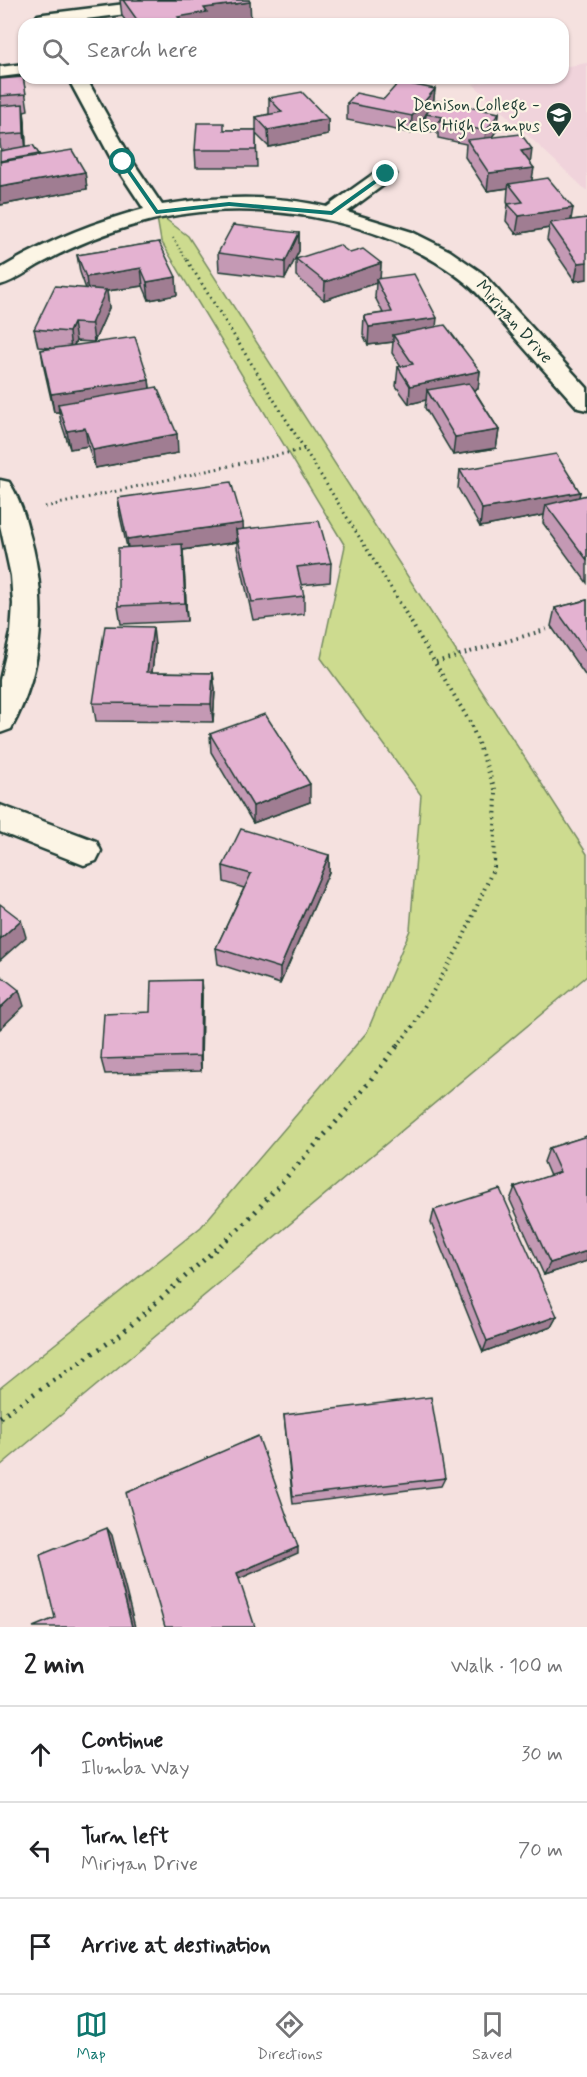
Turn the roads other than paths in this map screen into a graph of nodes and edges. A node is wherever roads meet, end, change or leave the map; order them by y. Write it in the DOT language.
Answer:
graph roads {
  1 [pos="200,0"];
  2 [pos="43,17"];
  3 [pos="18,70"];
  4 [pos="0,72"];
  5 [pos="80,84"];
  6 [pos="386,174"];
  7 [pos="156,212"];
  8 [pos="332,213"];
  9 [pos="0,278"];
  10 [pos="587,403"];
  11 [pos="0,488"];
  12 [pos="0,721"];
  13 [pos="0,818"];
  14 [pos="84,850"];
  1 -- 2 [label="street"];
  3 -- 4 [label="street"];
  5 -- 7 [label="street"];
  6 -- 8 [label="street"];
  7 -- 8 [label="street, Miriyan Drive"];
  7 -- 9 [label="street, Miriyan Drive"];
  8 -- 10 [label="street, Miriyan Drive"];
  11 -- 12 [label="street"];
  13 -- 14 [label="street"];
}
